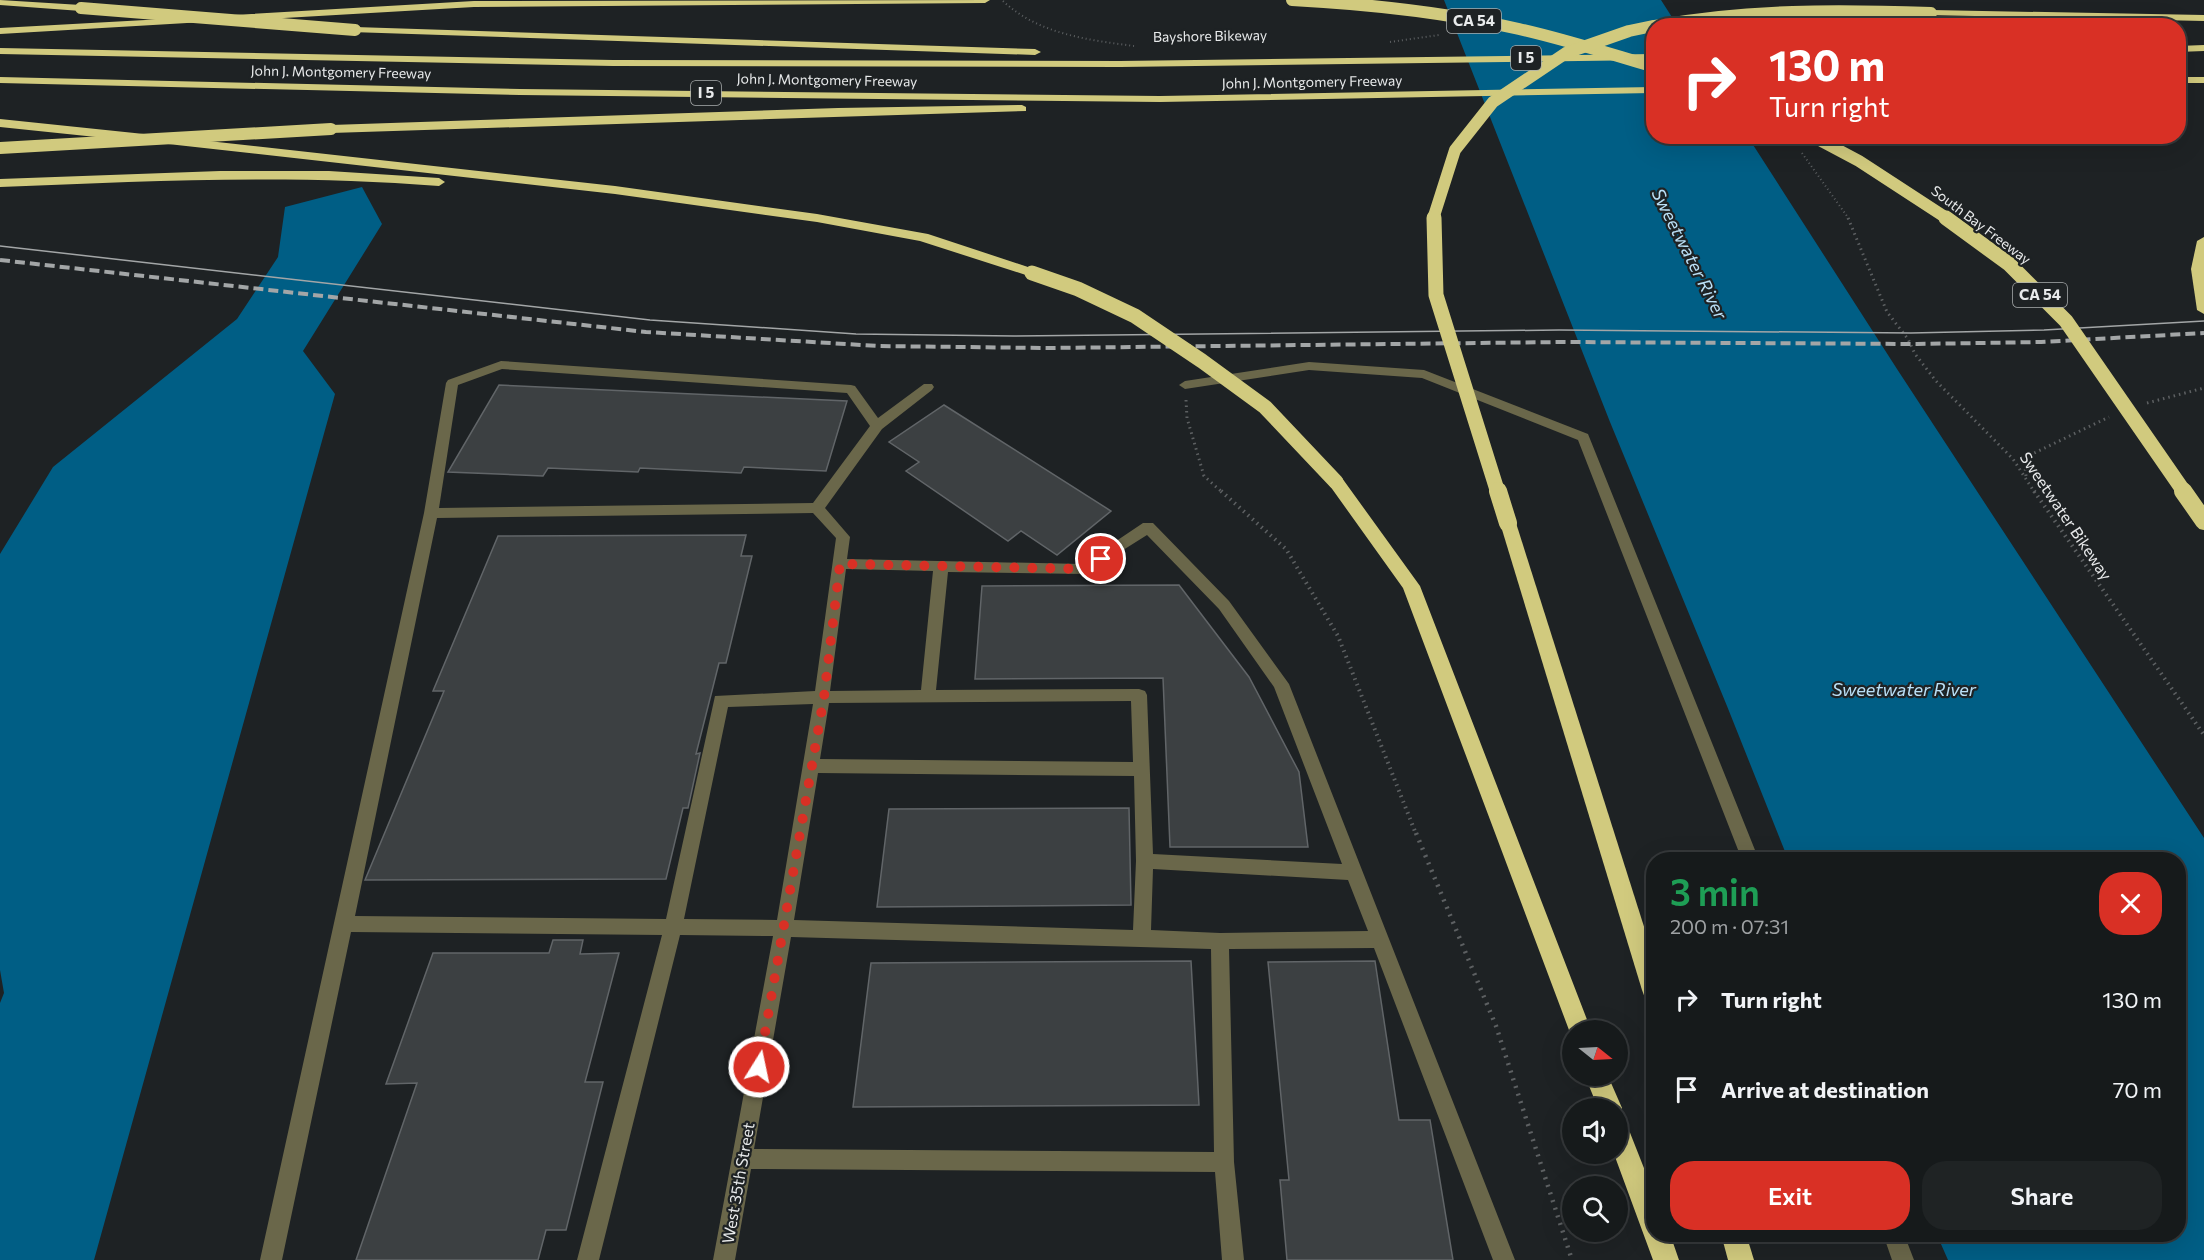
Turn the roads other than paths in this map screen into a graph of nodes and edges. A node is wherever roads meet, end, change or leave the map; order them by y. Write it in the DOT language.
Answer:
graph roads {
  1 [pos="809,0"];
  2 [pos="938,0"];
  3 [pos="985,0"];
  4 [pos="1292,0"];
  5 [pos="832,1"];
  6 [pos="0,2"];
  7 [pos="1702,18"];
  8 [pos="2204,18"];
  9 [pos="1646,28"];
  10 [pos="0,31"];
  11 [pos="2186,48"];
  12 [pos="2204,48"];
  13 [pos="0,51"];
  14 [pos="1646,57"];
  15 [pos="1120,64"];
  16 [pos="1646,65"];
  17 [pos="0,80"];
  18 [pos="2186,80"];
  19 [pos="2204,80"];
  20 [pos="1646,90"];
  21 [pos="1160,99"];
  22 [pos="0,123"];
  23 [pos="1828,144"];
  24 [pos="0,148"];
  25 [pos="0,183"];
  26 [pos="699,201"];
  27 [pos="2204,241"];
  28 [pos="2204,310"];
  29 [pos="1185,385"];
  30 [pos="928,387"];
  31 [pos="877,426"];
  32 [pos="817,508"];
  33 [pos="431,513"];
  34 [pos="2204,521"];
  35 [pos="840,564"];
  36 [pos="941,566"];
  37 [pos="824,697"];
  38 [pos="928,697"];
  39 [pos="812,766"];
  40 [pos="1141,769"];
  41 [pos="1748,852"];
  42 [pos="1146,861"];
  43 [pos="1355,873"];
  44 [pos="344,924"];
  45 [pos="673,927"];
  46 [pos="783,928"];
  47 [pos="1142,939"];
  48 [pos="1381,939"];
  49 [pos="1220,941"];
  50 [pos="1646,967"];
  51 [pos="1576,1020"];
  52 [pos="1628,1157"];
  53 [pos="742,1159"];
  54 [pos="1224,1162"];
  55 [pos="1646,1205"];
  56 [pos="1660,1242"];
  57 [pos="1735,1242"];
  58 [pos="1896,1242"];
  59 [pos="271,1260"];
  60 [pos="588,1260"];
  61 [pos="724,1260"];
  62 [pos="1233,1260"];
  63 [pos="1504,1260"];
  64 [pos="1666,1260"];
  65 [pos="1741,1260"];
  66 [pos="1903,1260"];
  1 -- 5 [label="highway"];
  2 -- 3 [label="highway"];
  2 -- 5 [label="highway"];
  4 -- 16 [label="highway, CA 54, bridge"];
  5 -- 10 [label="highway"];
  6 -- 15 [label="highway, bridge"];
  7 -- 8 [label="highway, bridge"];
  9 -- 50 [label="highway, bridge"];
  11 -- 12 [label="highway"];
  13 -- 15 [label="highway, John J. Montgomery Freeway / I 5"];
  14 -- 15 [label="highway, John J. Montgomery Freeway / I 5, bridge"];
  17 -- 21 [label="highway, John J. Montgomery Freeway / I 5"];
  18 -- 19 [label="highway"];
  20 -- 21 [label="highway, John J. Montgomery Freeway / I 5, bridge"];
  21 -- 24 [label="highway, bridge"];
  22 -- 26 [label="highway"];
  23 -- 34 [label="highway, South Bay Freeway / CA 54, bridge"];
  25 -- 26 [label="highway"];
  26 -- 51 [label="highway, bridge"];
  27 -- 28 [label="highway"];
  29 -- 41 [label="street"];
  30 -- 31 [label="street"];
  31 -- 32 [label="street"];
  31 -- 33 [label="street"];
  32 -- 33 [label="street"];
  32 -- 35 [label="street, West 35th Street"];
  33 -- 44 [label="street"];
  35 -- 36 [label="street"];
  35 -- 37 [label="street, West 35th Street"];
  36 -- 38 [label="street"];
  36 -- 43 [label="street"];
  37 -- 38 [label="street"];
  37 -- 39 [label="street, West 35th Street"];
  37 -- 45 [label="street"];
  38 -- 40 [label="street"];
  39 -- 40 [label="street"];
  39 -- 46 [label="street, West 35th Street"];
  40 -- 42 [label="street"];
  42 -- 43 [label="street"];
  42 -- 47 [label="street"];
  43 -- 48 [label="street"];
  44 -- 45 [label="street"];
  44 -- 59 [label="street"];
  45 -- 46 [label="street"];
  45 -- 60 [label="street"];
  46 -- 47 [label="street"];
  46 -- 53 [label="street, West 35th Street"];
  47 -- 49 [label="street"];
  48 -- 49 [label="street"];
  48 -- 63 [label="street"];
  49 -- 54 [label="street"];
  52 -- 55 [label="highway"];
  53 -- 54 [label="street"];
  53 -- 61 [label="street, West 35th Street"];
  54 -- 62 [label="street"];
  56 -- 64 [label="highway"];
  57 -- 65 [label="highway"];
  58 -- 66 [label="street"];
}
